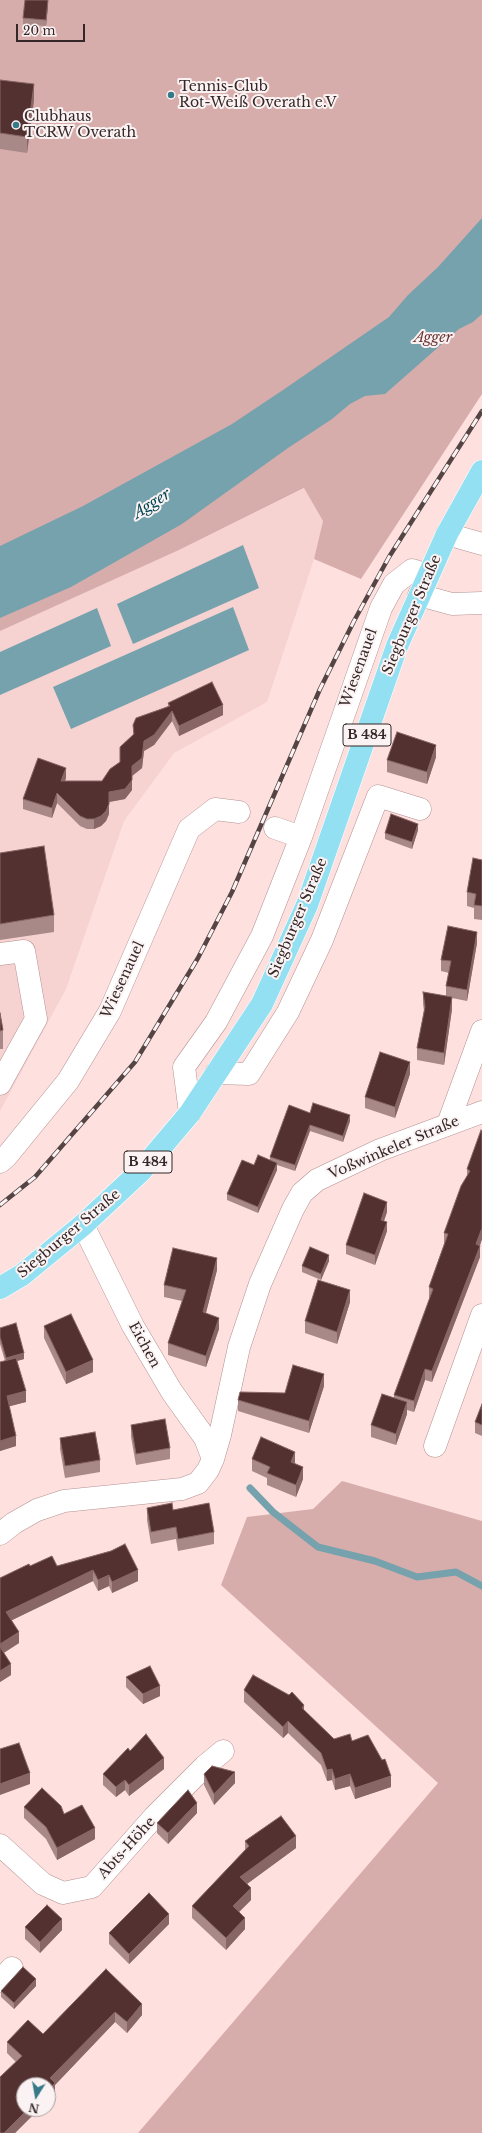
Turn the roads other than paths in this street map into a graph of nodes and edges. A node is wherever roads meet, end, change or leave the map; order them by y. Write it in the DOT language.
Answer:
graph roads {
  1 [pos="482,471"];
  2 [pos="447,534"];
  3 [pos="482,544"];
  4 [pos="428,575"];
  5 [pos="419,595"];
  6 [pos="482,604"];
  7 [pos="420,809"];
  8 [pos="239,812"];
  9 [pos="275,828"];
  10 [pos="301,837"];
  11 [pos="0,954"];
  12 [pos="482,1031"];
  13 [pos="216,1073"];
  14 [pos="0,1084"];
  15 [pos="482,1112"];
  16 [pos="190,1113"];
  17 [pos="448,1124"];
  18 [pos="0,1162"];
  19 [pos="83,1225"];
  20 [pos="0,1288"];
  21 [pos="482,1315"];
  22 [pos="435,1446"];
  23 [pos="213,1459"];
  24 [pos="0,1534"];
  25 [pos="223,1751"];
  26 [pos="0,1845"];
  1 -- 2 [label="main road, Siegburger Straße / B 484"];
  2 -- 3 [label="street"];
  2 -- 4 [label="main road, Siegburger Straße / B 484"];
  4 -- 5 [label="main road, Siegburger Straße / B 484"];
  4 -- 10 [label="street, Wiesenauel"];
  5 -- 6 [label="street"];
  5 -- 13 [label="main road, Siegburger Straße / B 484"];
  7 -- 13 [label="street"];
  8 -- 18 [label="street, Wiesenauel"];
  9 -- 10 [label="street"];
  10 -- 16 [label="street, Wiesenauel"];
  11 -- 14 [label="street"];
  12 -- 17 [label="street"];
  13 -- 16 [label="main road, Siegburger Straße / B 484"];
  15 -- 17 [label="street, Voßwinkeler Straße"];
  16 -- 19 [label="main road, Siegburger Straße / B 484"];
  17 -- 23 [label="street, Voßwinkeler Straße"];
  19 -- 20 [label="main road, Siegburger Straße / B 484"];
  19 -- 23 [label="street, Eichen"];
  21 -- 22 [label="street"];
  23 -- 24 [label="street"];
  25 -- 26 [label="street, Abts-Höhe"];
}
